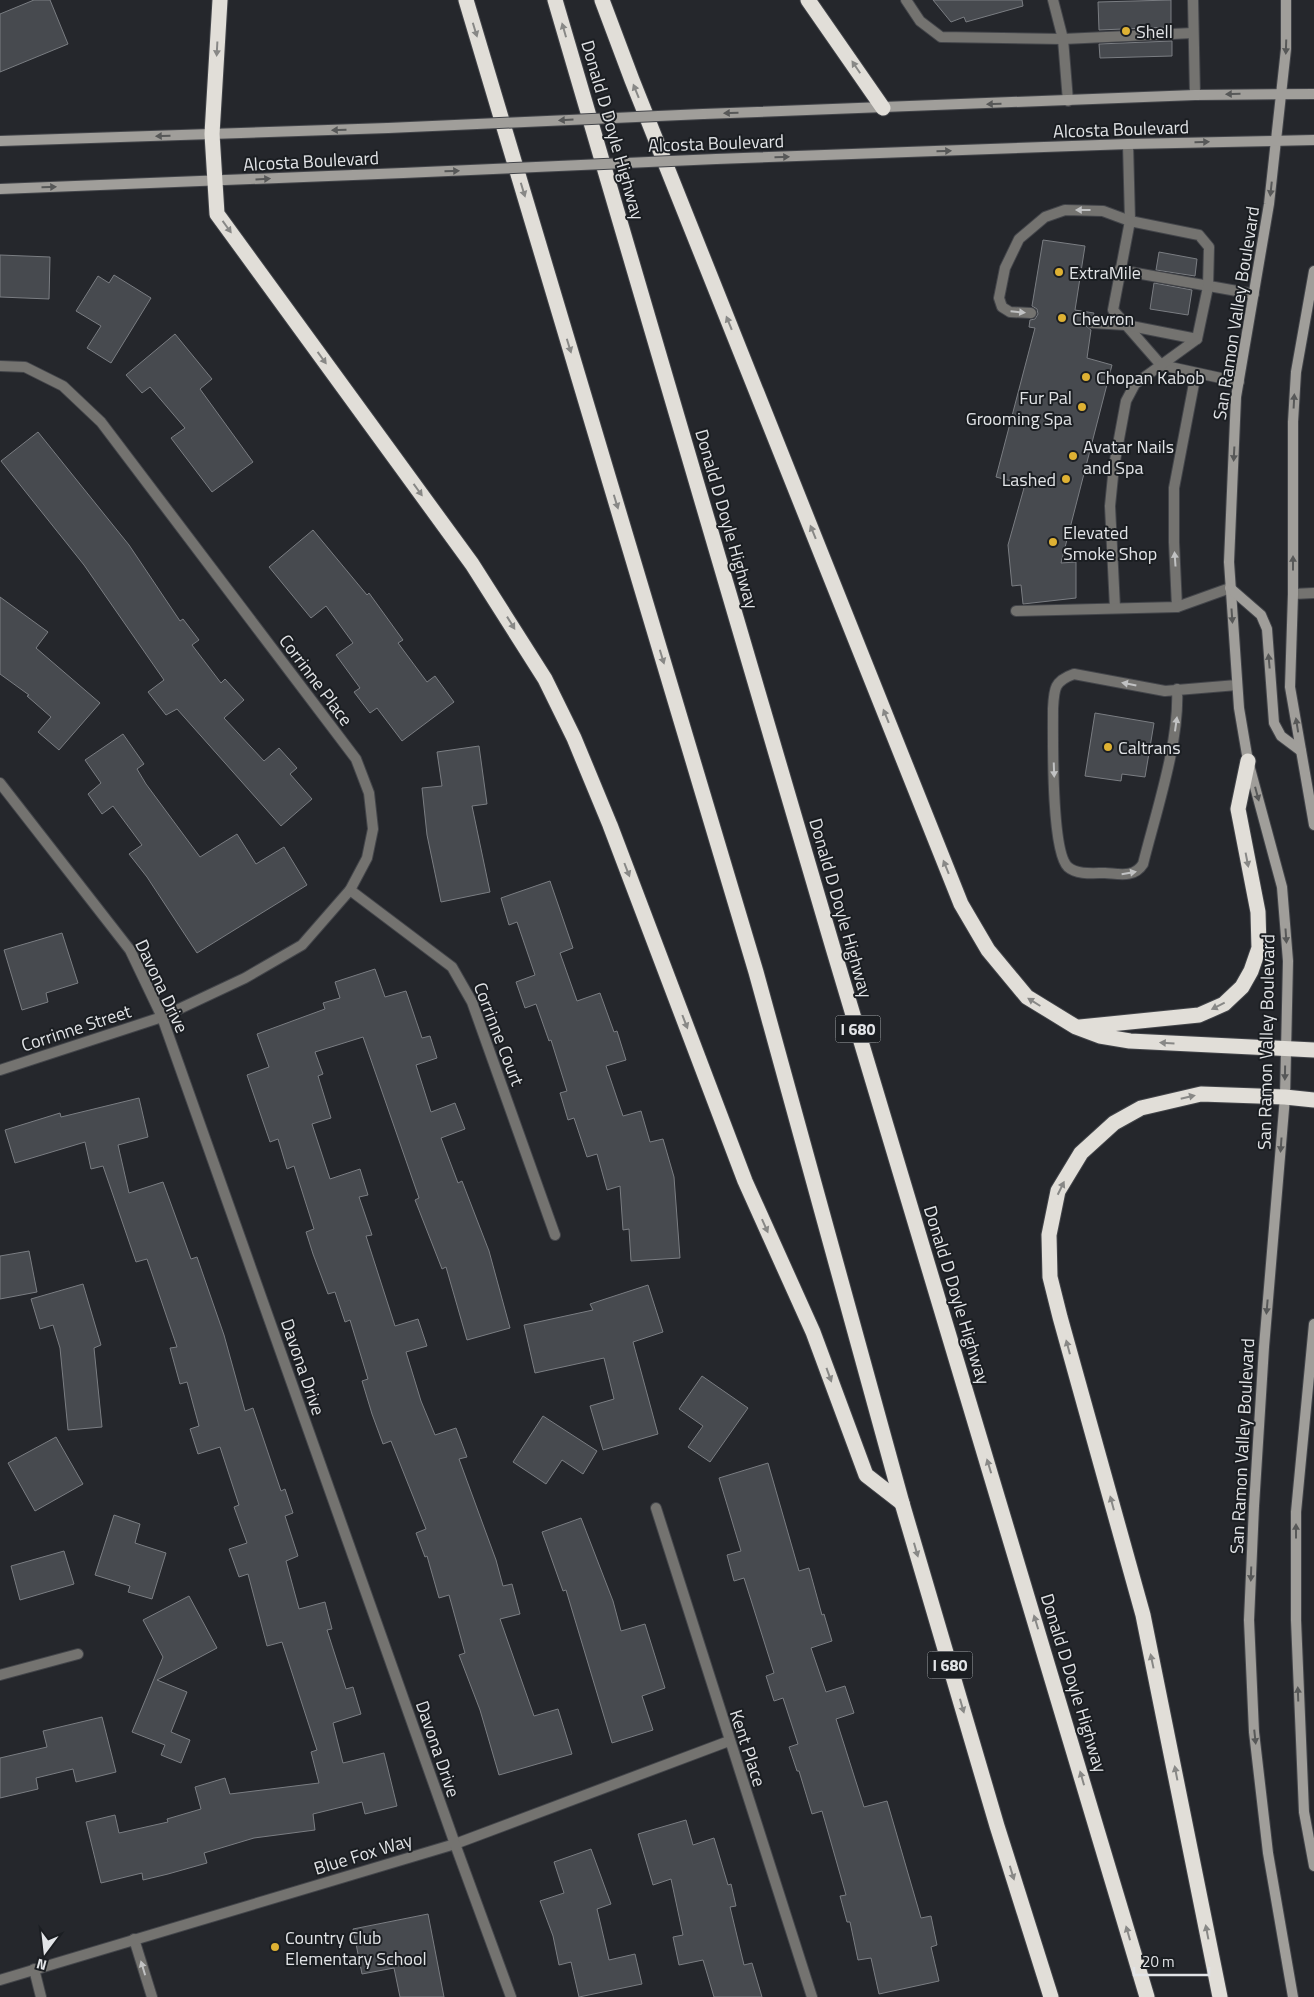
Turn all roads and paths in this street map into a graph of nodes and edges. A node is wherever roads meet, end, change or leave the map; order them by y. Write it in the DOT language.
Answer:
graph roads {
  1 [pos="220,0"];
  2 [pos="466,0"];
  3 [pos="555,0"];
  4 [pos="602,0"];
  5 [pos="808,0"];
  6 [pos="906,0"];
  7 [pos="1053,0"];
  8 [pos="1192,0"];
  9 [pos="1286,0"];
  10 [pos="1193,33"];
  11 [pos="1063,39"];
  12 [pos="1281,94"];
  13 [pos="1314,94"];
  14 [pos="1195,95"];
  15 [pos="1068,101"];
  16 [pos="883,108"];
  17 [pos="212,134"];
  18 [pos="1314,140"];
  19 [pos="0,141"];
  20 [pos="1276,141"];
  21 [pos="1128,144"];
  22 [pos="214,182"];
  23 [pos="0,189"];
  24 [pos="1130,221"];
  25 [pos="1119,270"];
  26 [pos="1314,271"];
  27 [pos="1208,287"];
  28 [pos="1254,294"];
  29 [pos="1032,313"];
  30 [pos="1092,323"];
  31 [pos="1126,325"];
  32 [pos="1198,339"];
  33 [pos="1161,365"];
  34 [pos="0,366"];
  35 [pos="1196,373"];
  36 [pos="1239,382"];
  37 [pos="1230,588"];
  38 [pos="1314,593"];
  39 [pos="1293,594"];
  40 [pos="1115,608"];
  41 [pos="1178,608"];
  42 [pos="1016,611"];
  43 [pos="1237,685"];
  44 [pos="1177,689"];
  45 [pos="1301,751"];
  46 [pos="1248,761"];
  47 [pos="0,783"];
  48 [pos="1314,825"];
  49 [pos="350,890"];
  50 [pos="162,1017"];
  51 [pos="1076,1027"];
  52 [pos="1286,1050"];
  53 [pos="1314,1050"];
  54 [pos="0,1070"];
  55 [pos="1285,1097"];
  56 [pos="1314,1100"];
  57 [pos="556,1235"];
  58 [pos="1314,1324"];
  59 [pos="902,1503"];
  60 [pos="656,1508"];
  61 [pos="78,1654"];
  62 [pos="0,1675"];
  63 [pos="729,1741"];
  64 [pos="454,1844"];
  65 [pos="1314,1866"];
  66 [pos="134,1939"];
  67 [pos="34,1969"];
  68 [pos="0,1980"];
  69 [pos="41,1997"];
  70 [pos="152,1997"];
  71 [pos="511,1997"];
  72 [pos="812,1997"];
  73 [pos="1051,1997"];
  74 [pos="1147,1997"];
  75 [pos="1220,1997"];
  76 [pos="1292,1997"];
  1 -- 17 [label="highway, one-way"];
  2 -- 59 [label="highway, I 680, one-way"];
  74 -- 3 [label="highway, Donald D Doyle Highway / I 680, one-way"];
  51 -- 4 [label="highway, one-way"];
  16 -- 5 [label="highway, one-way"];
  6 -- 11 [label="street"];
  7 -- 11 [label="street"];
  8 -- 10 [label="street"];
  9 -- 12 [label="main road, San Ramon Valley Boulevard, one-way"];
  10 -- 11 [label="street"];
  10 -- 14 [label="street"];
  11 -- 15 [label="street"];
  12 -- 13 [label="main road, Alcosta Boulevard"];
  12 -- 14 [label="main road, Alcosta Boulevard, one-way"];
  12 -- 20 [label="main road, San Ramon Valley Boulevard"];
  14 -- 15 [label="main road, Alcosta Boulevard"];
  15 -- 16 [label="main road, Alcosta Boulevard, one-way"];
  16 -- 17 [label="main road, Alcosta Boulevard, one-way, bridge"];
  17 -- 19 [label="main road, Alcosta Boulevard, one-way"];
  17 -- 22 [label="highway"];
  18 -- 20 [label="main road, Alcosta Boulevard"];
  21 -- 20 [label="main road, Alcosta Boulevard, one-way"];
  20 -- 28 [label="main road, San Ramon Valley Boulevard, one-way"];
  22 -- 21 [label="main road, Alcosta Boulevard, one-way, bridge"];
  21 -- 24 [label="street"];
  23 -- 22 [label="main road, Alcosta Boulevard, one-way"];
  22 -- 59 [label="highway, one-way"];
  24 -- 25 [label="street"];
  24 -- 27 [label="street"];
  24 -- 29 [label="street, one-way"];
  25 -- 27 [label="street"];
  25 -- 31 [label="street"];
  39 -- 26 [label="main road, one-way"];
  27 -- 28 [label="street"];
  27 -- 32 [label="street"];
  28 -- 36 [label="main road, San Ramon Valley Boulevard"];
  30 -- 31 [label="street"];
  31 -- 32 [label="street"];
  31 -- 33 [label="street"];
  32 -- 33 [label="street"];
  33 -- 35 [label="street"];
  33 -- 40 [label="street"];
  34 -- 49 [label="street, Corrinne Place"];
  35 -- 36 [label="street"];
  41 -- 35 [label="street, one-way"];
  36 -- 37 [label="main road, San Ramon Valley Boulevard, one-way"];
  37 -- 41 [label="street"];
  37 -- 43 [label="main road, San Ramon Valley Boulevard, one-way"];
  45 -- 37 [label="main road, one-way"];
  38 -- 39 [label="street"];
  45 -- 39 [label="main road, one-way"];
  40 -- 41 [label="street"];
  40 -- 42 [label="street"];
  43 -- 44 [label="street"];
  43 -- 46 [label="main road, San Ramon Valley Boulevard"];
  44 -- 44 [label="street, one-way"];
  45 -- 48 [label="main road"];
  46 -- 51 [label="highway, one-way"];
  46 -- 52 [label="main road, San Ramon Valley Boulevard, one-way"];
  47 -- 50 [label="street, Davona Drive"];
  49 -- 50 [label="street, Corrinne Place"];
  49 -- 57 [label="street, Corrinne Court"];
  50 -- 54 [label="street, Corrinne Street"];
  50 -- 64 [label="street, Davona Drive"];
  52 -- 51 [label="highway, one-way"];
  52 -- 53 [label="highway"];
  52 -- 55 [label="main road, San Ramon Valley Boulevard, one-way"];
  55 -- 56 [label="highway"];
  75 -- 55 [label="highway, one-way"];
  55 -- 76 [label="main road, San Ramon Valley Boulevard, one-way"];
  65 -- 58 [label="main road, one-way"];
  59 -- 73 [label="highway, I 680, one-way"];
  60 -- 63 [label="street, Kent Place"];
  61 -- 62 [label="street"];
  63 -- 64 [label="street, Blue Fox Way"];
  63 -- 72 [label="street, Kent Place"];
  64 -- 66 [label="street, Blue Fox Way"];
  64 -- 71 [label="street, Davona Drive"];
  66 -- 67 [label="street, Blue Fox Way"];
  70 -- 66 [label="street, one-way"];
  67 -- 68 [label="street, Blue Fox Way"];
  67 -- 69 [label="street"];
}
